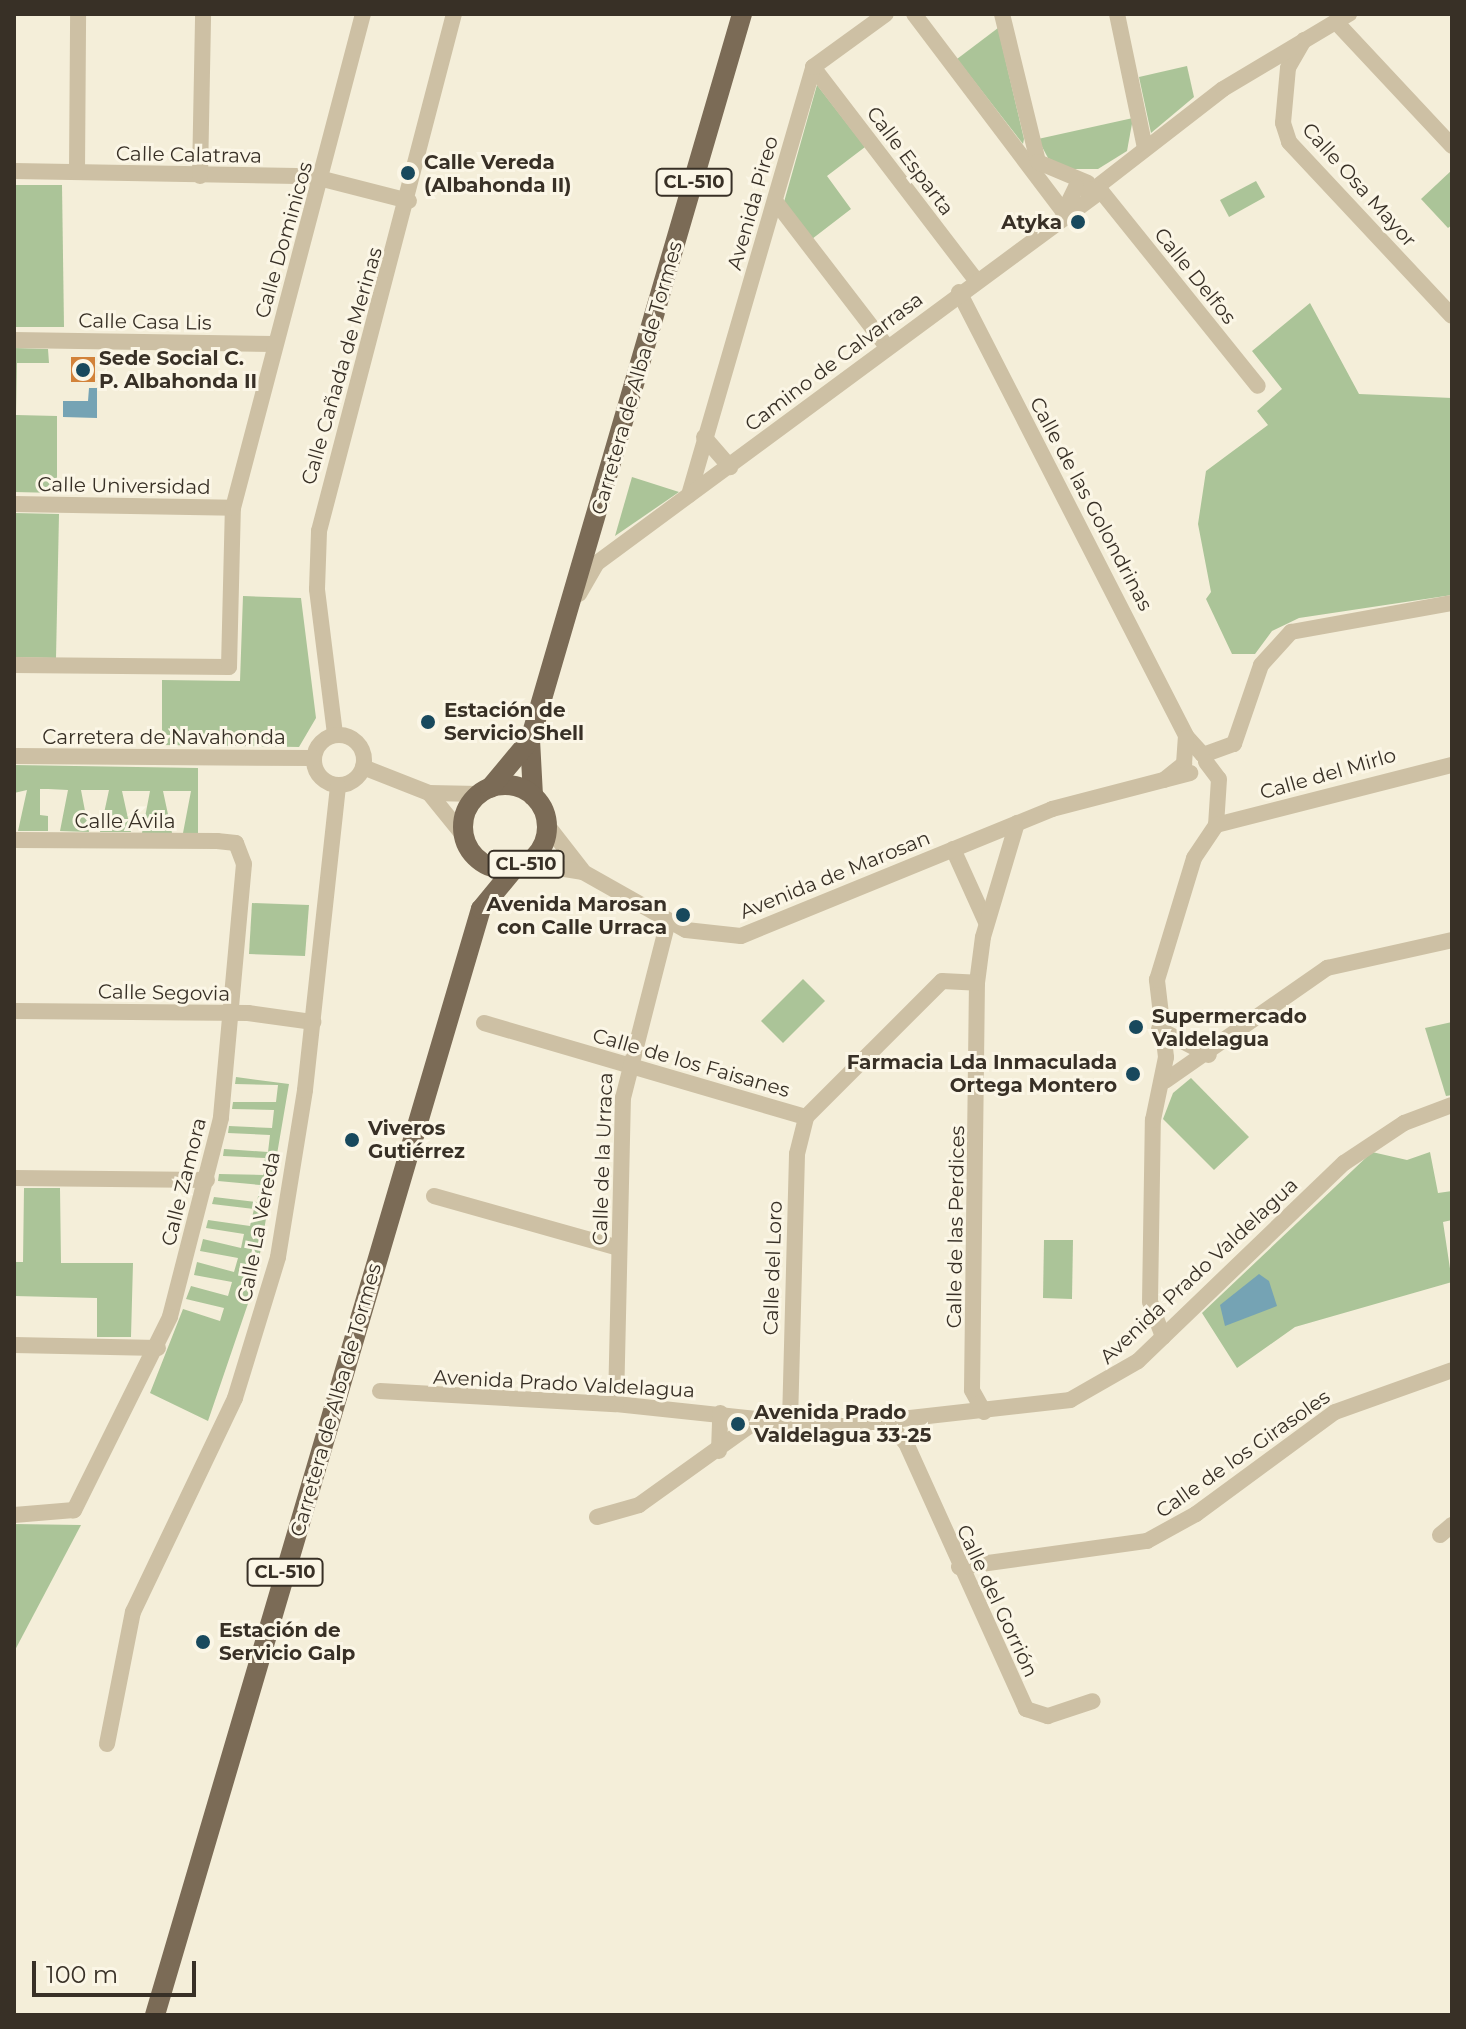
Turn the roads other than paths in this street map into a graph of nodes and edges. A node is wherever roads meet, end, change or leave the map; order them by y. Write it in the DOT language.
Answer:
graph roads {
  1 [pos="78,14"];
  2 [pos="203,14"];
  3 [pos="363,14"];
  4 [pos="454,14"];
  5 [pos="742,14"];
  6 [pos="886,14"];
  7 [pos="914,14"];
  8 [pos="1002,14"];
  9 [pos="1117,14"];
  10 [pos="1342,18"];
  11 [pos="1348,36"];
  12 [pos="1314,39"];
  13 [pos="813,67"];
  14 [pos="1452,146"];
  15 [pos="1145,148"];
  16 [pos="1035,165"];
  17 [pos="14,171"];
  18 [pos="77,172"];
  19 [pos="200,176"];
  20 [pos="324,177"];
  21 [pos="1096,187"];
  22 [pos="409,201"];
  23 [pos="775,201"];
  24 [pos="1069,208"];
  25 [pos="976,280"];
  26 [pos="959,292"];
  27 [pos="1452,316"];
  28 [pos="14,340"];
  29 [pos="275,344"];
  30 [pos="887,347"];
  31 [pos="1258,386"];
  32 [pos="704,437"];
  33 [pos="730,467"];
  34 [pos="689,495"];
  35 [pos="14,504"];
  36 [pos="233,508"];
  37 [pos="594,528"];
  38 [pos="626,541"];
  39 [pos="1452,603"];
  40 [pos="568,615"];
  41 [pos="14,665"];
  42 [pos="335,734"];
  43 [pos="530,740"];
  44 [pos="14,756"];
  45 [pos="313,758"];
  46 [pos="1195,762"];
  47 [pos="1452,765"];
  48 [pos="363,767"];
  49 [pos="338,786"];
  50 [pos="485,791"];
  51 [pos="429,793"];
  52 [pos="533,796"];
  53 [pos="1017,823"];
  54 [pos="547,825"];
  55 [pos="1216,825"];
  56 [pos="464,836"];
  57 [pos="14,840"];
  58 [pos="236,843"];
  59 [pos="953,849"];
  60 [pos="477,859"];
  61 [pos="520,866"];
  62 [pos="583,872"];
  63 [pos="977,891"];
  64 [pos="997,891"];
  65 [pos="481,909"];
  66 [pos="668,922"];
  67 [pos="986,922"];
  68 [pos="1452,940"];
  69 [pos="977,983"];
  70 [pos="14,1011"];
  71 [pos="235,1014"];
  72 [pos="313,1022"];
  73 [pos="484,1023"];
  74 [pos="1159,1029"];
  75 [pos="1209,1055"];
  76 [pos="626,1066"];
  77 [pos="1165,1081"];
  78 [pos="1452,1105"];
  79 [pos="806,1117"];
  80 [pos="14,1178"];
  81 [pos="207,1180"];
  82 [pos="434,1196"];
  83 [pos="619,1248"];
  84 [pos="1163,1337"];
  85 [pos="14,1345"];
  86 [pos="158,1348"];
  87 [pos="1452,1370"];
  88 [pos="972,1390"];
  89 [pos="380,1391"];
  90 [pos="616,1404"];
  91 [pos="984,1412"];
  92 [pos="720,1413"];
  93 [pos="951,1416"];
  94 [pos="762,1417"];
  95 [pos="921,1419"];
  96 [pos="790,1422"];
  97 [pos="887,1422"];
  98 [pos="906,1443"];
  99 [pos="719,1451"];
  100 [pos="14,1515"];
  101 [pos="597,1517"];
  102 [pos="959,1567"];
  103 [pos="1093,1701"];
  104 [pos="107,1744"];
  105 [pos="155,2015"];
  1 -- 18 [label="street"];
  2 -- 19 [label="street"];
  3 -- 20 [label="street, Calle Dominicos"];
  4 -- 22 [label="street, Calle Cañada de Merinas"];
  5 -- 37 [label="main road, Carretera de Alba de Tormes / CL-510"];
  6 -- 13 [label="street"];
  7 -- 16 [label="street"];
  8 -- 16 [label="street"];
  9 -- 15 [label="street"];
  10 -- 11 [label="street"];
  10 -- 12 [label="street"];
  11 -- 12 [label="street"];
  11 -- 14 [label="street"];
  12 -- 15 [label="street"];
  12 -- 27 [label="street, Calle Osa Mayor"];
  13 -- 23 [label="street, Avenida Pireo"];
  13 -- 25 [label="street, Calle Esparta"];
  15 -- 21 [label="street"];
  16 -- 21 [label="street"];
  16 -- 24 [label="street"];
  17 -- 18 [label="street, Calle Calatrava"];
  18 -- 19 [label="street, Calle Calatrava"];
  19 -- 20 [label="street, Calle Calatrava"];
  20 -- 22 [label="street, Calle Calatrava"];
  20 -- 29 [label="street, Calle Dominicos"];
  21 -- 24 [label="street, Camino de Calvarrasa"];
  21 -- 31 [label="street, Calle Delfos"];
  22 -- 42 [label="street, Calle Cañada de Merinas"];
  23 -- 30 [label="street"];
  23 -- 32 [label="street, Avenida Pireo"];
  24 -- 25 [label="street, Camino de Calvarrasa"];
  25 -- 26 [label="street, Camino de Calvarrasa"];
  26 -- 30 [label="street, Camino de Calvarrasa"];
  26 -- 46 [label="street, Calle de las Golondrinas"];
  28 -- 29 [label="street, Calle Casa Lis"];
  29 -- 36 [label="street, Calle Dominicos"];
  30 -- 33 [label="street, Camino de Calvarrasa"];
  32 -- 33 [label="street"];
  32 -- 34 [label="street, Avenida Pireo"];
  33 -- 34 [label="street, Camino de Calvarrasa"];
  34 -- 38 [label="street, Camino de Calvarrasa"];
  35 -- 36 [label="street, Calle Universidad"];
  36 -- 41 [label="street, Calle Dominicos"];
  37 -- 38 [label="street"];
  37 -- 40 [label="main road, Carretera de Alba de Tormes / CL-510"];
  38 -- 40 [label="street, Camino de Calvarrasa"];
  39 -- 46 [label="street, Avenida de Marosan"];
  40 -- 43 [label="main road, Carretera de Alba de Tormes / CL-510"];
  42 -- 45 [label="street"];
  42 -- 48 [label="street"];
  43 -- 50 [label="main road, Carretera de Alba de Tormes / CL-510"];
  43 -- 52 [label="main road, Carretera de Alba de Tormes / CL-510"];
  44 -- 45 [label="street, Carretera de Navahonda"];
  45 -- 49 [label="street"];
  46 -- 53 [label="street, Avenida de Marosan"];
  46 -- 55 [label="street, Calle de las Golondrinas"];
  47 -- 55 [label="street, Calle del Mirlo"];
  48 -- 49 [label="street"];
  48 -- 51 [label="street"];
  49 -- 72 [label="street, Calle La Vereda"];
  50 -- 51 [label="street"];
  50 -- 52 [label="main road"];
  50 -- 56 [label="main road, CL-510"];
  51 -- 56 [label="street"];
  52 -- 54 [label="main road, CL-510"];
  53 -- 59 [label="street, Avenida de Marosan"];
  53 -- 64 [label="street, Calle de las Perdices"];
  54 -- 61 [label="main road, CL-510"];
  54 -- 62 [label="street, Avenida de Marosan"];
  55 -- 74 [label="street"];
  56 -- 60 [label="main road, CL-510"];
  57 -- 58 [label="street, Calle Ávila"];
  58 -- 71 [label="street, Calle Zamora"];
  59 -- 63 [label="street, Calle de las Perdices"];
  59 -- 66 [label="street, Avenida de Marosan"];
  60 -- 61 [label="main road, CL-510"];
  60 -- 65 [label="main road, Carretera de Alba de Tormes / CL-510"];
  61 -- 62 [label="street, Avenida de Marosan"];
  61 -- 65 [label="main road, Carretera de Alba de Tormes / CL-510"];
  62 -- 66 [label="street, Avenida de Marosan"];
  63 -- 64 [label="street"];
  63 -- 67 [label="street, Calle de las Perdices"];
  64 -- 67 [label="street, Calle de las Perdices"];
  65 -- 105 [label="main road, Carretera de Alba de Tormes / CL-510"];
  66 -- 76 [label="street, Calle de la Urraca"];
  67 -- 69 [label="street, Calle de las Perdices"];
  68 -- 75 [label="street"];
  69 -- 79 [label="street, Calle de los Faisanes"];
  69 -- 88 [label="street, Calle de las Perdices"];
  70 -- 71 [label="street, Calle Segovia"];
  71 -- 72 [label="street, Calle Segovia"];
  71 -- 81 [label="street, Calle Zamora"];
  72 -- 104 [label="street, Calle La Vereda"];
  73 -- 76 [label="street, Calle de los Faisanes"];
  74 -- 75 [label="street"];
  74 -- 77 [label="street"];
  75 -- 77 [label="street"];
  76 -- 79 [label="street, Calle de los Faisanes"];
  76 -- 83 [label="street, Calle de la Urraca"];
  77 -- 84 [label="street"];
  78 -- 84 [label="street, Avenida Prado Valdelagua"];
  79 -- 96 [label="street, Calle del Loro"];
  80 -- 81 [label="street"];
  81 -- 86 [label="street, Calle Zamora"];
  82 -- 83 [label="street"];
  83 -- 90 [label="street, Calle de la Urraca"];
  84 -- 91 [label="street, Avenida Prado Valdelagua"];
  85 -- 86 [label="street"];
  86 -- 100 [label="street, Calle Zamora"];
  87 -- 102 [label="street, Calle de los Girasoles"];
  88 -- 91 [label="street, Calle de las Perdices"];
  88 -- 93 [label="street"];
  89 -- 90 [label="street, Avenida Prado Valdelagua"];
  90 -- 92 [label="street, Avenida Prado Valdelagua"];
  91 -- 93 [label="street, Avenida Prado Valdelagua"];
  92 -- 94 [label="street, Avenida Prado Valdelagua"];
  92 -- 99 [label="street"];
  93 -- 95 [label="street, Avenida Prado Valdelagua"];
  94 -- 96 [label="street, Avenida Prado Valdelagua"];
  94 -- 99 [label="street"];
  95 -- 97 [label="street, Avenida Prado Valdelagua"];
  95 -- 98 [label="street"];
  96 -- 97 [label="street, Avenida Prado Valdelagua"];
  97 -- 98 [label="street, Calle del Gorrión"];
  98 -- 102 [label="street, Calle del Gorrión"];
  99 -- 101 [label="street"];
  102 -- 103 [label="street, Calle del Gorrión"];
}
